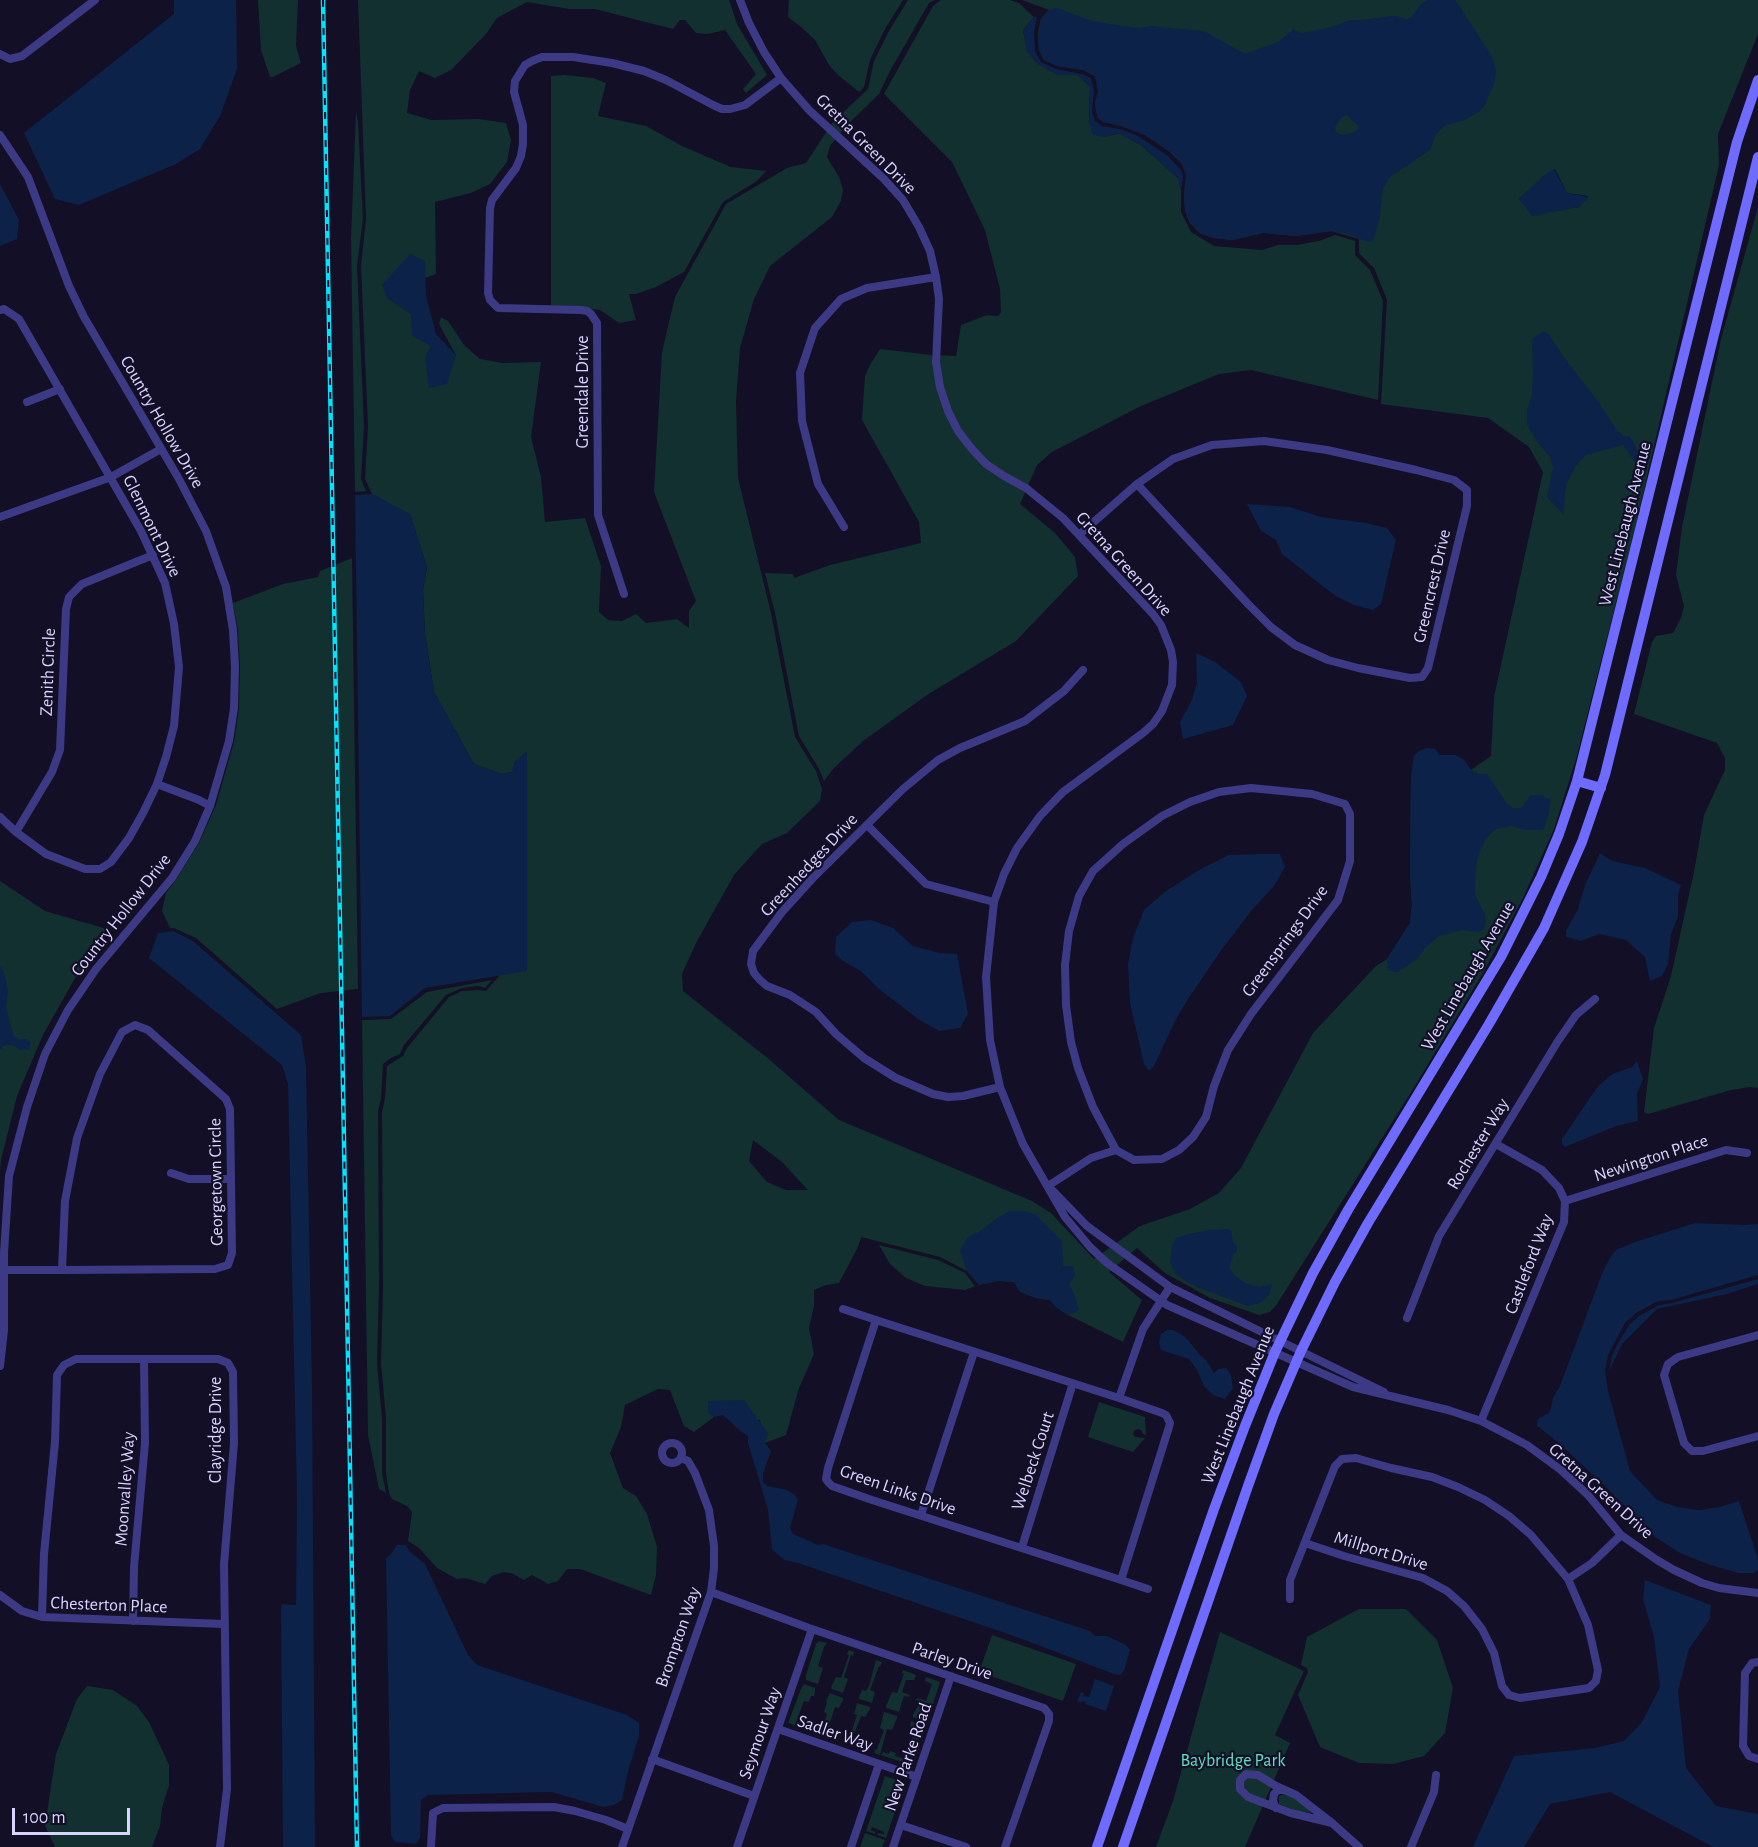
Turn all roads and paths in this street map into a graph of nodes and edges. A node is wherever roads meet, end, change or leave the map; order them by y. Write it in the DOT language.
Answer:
graph roads {
  1 [pos="95,0"];
  2 [pos="740,0"];
  3 [pos="0,54"];
  4 [pos="781,78"];
  5 [pos="1758,80"];
  6 [pos="0,135"];
  7 [pos="1758,157"];
  8 [pos="936,277"];
  9 [pos="0,310"];
  10 [pos="60,389"];
  11 [pos="27,402"];
  12 [pos="161,449"];
  13 [pos="111,477"];
  14 [pos="1137,484"];
  15 [pos="0,517"];
  16 [pos="844,527"];
  17 [pos="1079,535"];
  18 [pos="153,555"];
  19 [pos="624,594"];
  20 [pos="1083,670"];
  21 [pos="1577,781"];
  22 [pos="157,784"];
  23 [pos="1601,788"];
  24 [pos="210,806"];
  25 [pos="0,817"];
  26 [pos="867,825"];
  27 [pos="16,832"];
  28 [pos="994,902"];
  29 [pos="1596,999"];
  30 [pos="1000,1087"];
  31 [pos="1496,1144"];
  32 [pos="1116,1150"];
  33 [pos="1747,1153"];
  34 [pos="171,1173"];
  35 [pos="231,1179"];
  36 [pos="1048,1186"];
  37 [pos="1565,1201"];
  38 [pos="4,1270"];
  39 [pos="62,1270"];
  40 [pos="1170,1287"];
  41 [pos="1160,1301"];
  42 [pos="843,1309"];
  43 [pos="1220,1312"];
  44 [pos="1407,1318"];
  45 [pos="876,1320"];
  46 [pos="1214,1326"];
  47 [pos="1758,1335"];
  48 [pos="1280,1340"];
  49 [pos="1301,1351"];
  50 [pos="1275,1352"];
  51 [pos="974,1353"];
  52 [pos="144,1359"];
  53 [pos="1296,1362"];
  54 [pos="0,1366"];
  55 [pos="1073,1383"];
  56 [pos="1390,1396"];
  57 [pos="1119,1398"];
  58 [pos="1481,1421"];
  59 [pos="1758,1436"];
  60 [pos="681,1458"];
  61 [pos="921,1515"];
  62 [pos="1621,1535"];
  63 [pos="1305,1542"];
  64 [pos="1022,1547"];
  65 [pos="1568,1579"];
  66 [pos="1121,1580"];
  67 [pos="1148,1589"];
  68 [pos="711,1592"];
  69 [pos="1758,1593"];
  70 [pos="0,1595"];
  71 [pos="1290,1599"];
  72 [pos="42,1617"];
  73 [pos="133,1621"];
  74 [pos="224,1624"];
  75 [pos="812,1629"];
  76 [pos="1758,1662"];
  77 [pos="951,1676"];
  78 [pos="778,1729"];
  79 [pos="1758,1759"];
  80 [pos="652,1760"];
  81 [pos="879,1764"];
  82 [pos="1436,1775"];
  83 [pos="917,1777"];
  84 [pos="1286,1790"];
  85 [pos="754,1796"];
  86 [pos="1276,1808"];
  87 [pos="1332,1823"];
  88 [pos="901,1825"];
  89 [pos="628,1829"];
  90 [pos="220,1847"];
  91 [pos="431,1847"];
  92 [pos="622,1847"];
  93 [pos="736,1847"];
  94 [pos="850,1847"];
  95 [pos="893,1847"];
  96 [pos="966,1847"];
  97 [pos="1005,1847"];
  98 [pos="1097,1847"];
  99 [pos="1123,1847"];
  100 [pos="1359,1847"];
  101 [pos="1411,1847"];
  1 -- 3 [label="street"];
  2 -- 4 [label="street, Gretna Green Drive"];
  4 -- 8 [label="street, Gretna Green Drive"];
  4 -- 19 [label="street, Greendale Drive"];
  5 -- 21 [label="main road, West Linebaugh Avenue"];
  6 -- 12 [label="street, Country Hollow Drive"];
  7 -- 23 [label="main road, West Linebaugh Avenue"];
  8 -- 16 [label="street"];
  8 -- 17 [label="street, Gretna Green Drive"];
  9 -- 10 [label="street, Glenmont Drive"];
  10 -- 11 [label="street"];
  10 -- 13 [label="street, Glenmont Drive"];
  12 -- 13 [label="street"];
  12 -- 24 [label="street, Country Hollow Drive"];
  13 -- 15 [label="street"];
  13 -- 18 [label="street, Glenmont Drive"];
  14 -- 14 [label="street, Greencrest Drive"];
  14 -- 17 [label="street, Greencrest Drive"];
  17 -- 28 [label="street, Gretna Green Drive"];
  18 -- 22 [label="street, Glenmont Drive"];
  18 -- 27 [label="street, Zenith Circle"];
  20 -- 26 [label="street, Greenhedges Drive"];
  21 -- 23 [label="main road"];
  21 -- 48 [label="main road, West Linebaugh Avenue"];
  22 -- 24 [label="street"];
  22 -- 27 [label="street, Glenmont Drive"];
  23 -- 49 [label="main road, West Linebaugh Avenue"];
  24 -- 38 [label="street, Country Hollow Drive"];
  25 -- 27 [label="street, Glenmont Drive"];
  26 -- 28 [label="street"];
  26 -- 30 [label="street, Greenhedges Drive"];
  28 -- 30 [label="street, Gretna Green Drive"];
  29 -- 31 [label="street, Rochester Way"];
  30 -- 36 [label="street, Gretna Green Drive"];
  31 -- 37 [label="street, Castleford Way"];
  31 -- 44 [label="street, Rochester Way"];
  32 -- 32 [label="street, Greensprings Drive"];
  32 -- 36 [label="street"];
  33 -- 37 [label="street, Newington Place"];
  34 -- 35 [label="street"];
  35 -- 39 [label="street, Georgetown Circle"];
  35 -- 39 [label="street, Georgetown Circle"];
  36 -- 40 [label="street, Gretna Green Drive"];
  36 -- 41 [label="street, Gretna Green Drive"];
  37 -- 58 [label="street, Castleford Way"];
  38 -- 39 [label="street, Georgetown Circle"];
  38 -- 54 [label="street, Country Hollow Drive"];
  40 -- 41 [label="street"];
  40 -- 43 [label="street, Gretna Green Drive"];
  41 -- 46 [label="street, Gretna Green Drive"];
  41 -- 57 [label="street"];
  42 -- 45 [label="street"];
  43 -- 46 [label="street"];
  43 -- 48 [label="street, Gretna Green Drive"];
  45 -- 51 [label="street"];
  45 -- 61 [label="street, Green Links Drive"];
  46 -- 50 [label="street, Gretna Green Drive"];
  47 -- 59 [label="street"];
  48 -- 49 [label="street, Gretna Green Drive"];
  48 -- 50 [label="main road, West Linebaugh Avenue"];
  49 -- 53 [label="main road, West Linebaugh Avenue"];
  49 -- 56 [label="street, Gretna Green Drive"];
  50 -- 53 [label="street, Gretna Green Drive"];
  50 -- 98 [label="main road, West Linebaugh Avenue"];
  51 -- 55 [label="street"];
  51 -- 61 [label="street"];
  52 -- 72 [label="street, Clayridge Drive"];
  52 -- 73 [label="street, Moonvalley Way"];
  52 -- 74 [label="street, Clayridge Drive"];
  53 -- 56 [label="street, Gretna Green Drive"];
  53 -- 99 [label="main road, West Linebaugh Avenue"];
  55 -- 57 [label="street"];
  55 -- 64 [label="street, Welbeck Court"];
  56 -- 58 [label="street, Gretna Green Drive"];
  57 -- 66 [label="street"];
  58 -- 62 [label="street, Gretna Green Drive"];
  60 -- 68 [label="street, Brompton Way"];
  61 -- 64 [label="street, Green Links Drive"];
  62 -- 65 [label="street"];
  62 -- 69 [label="street, Gretna Green Drive"];
  63 -- 65 [label="street, Millport Drive"];
  63 -- 65 [label="street, Millport Drive"];
  63 -- 71 [label="street, Millport Drive"];
  64 -- 66 [label="street, Green Links Drive"];
  66 -- 67 [label="street, Green Links Drive"];
  68 -- 75 [label="street, Parley Drive"];
  68 -- 80 [label="street, Brompton Way"];
  70 -- 72 [label="street, Chesterton Place"];
  72 -- 73 [label="street, Chesterton Place"];
  73 -- 74 [label="street, Chesterton Place"];
  74 -- 90 [label="street, Clayridge Drive"];
  75 -- 77 [label="street, Parley Drive"];
  75 -- 78 [label="street, Seymour Way"];
  76 -- 79 [label="street"];
  77 -- 83 [label="street, New Parke Road"];
  77 -- 97 [label="street, Parley Drive"];
  78 -- 81 [label="street, Sadler Way"];
  78 -- 85 [label="street, Seymour Way"];
  80 -- 85 [label="street"];
  80 -- 89 [label="street, Brompton Way"];
  81 -- 83 [label="street, Sadler Way"];
  81 -- 94 [label="street, New Parke Road"];
  82 -- 101 [label="street"];
  83 -- 88 [label="street, New Parke Road"];
  84 -- 86 [label="street"];
  84 -- 86 [label="street"];
  84 -- 87 [label="street"];
  85 -- 93 [label="street, Seymour Way"];
  86 -- 87 [label="street"];
  87 -- 100 [label="street"];
  88 -- 95 [label="street, New Parke Road"];
  88 -- 96 [label="street"];
  89 -- 91 [label="street"];
  89 -- 92 [label="street, Brompton Way"];
}
